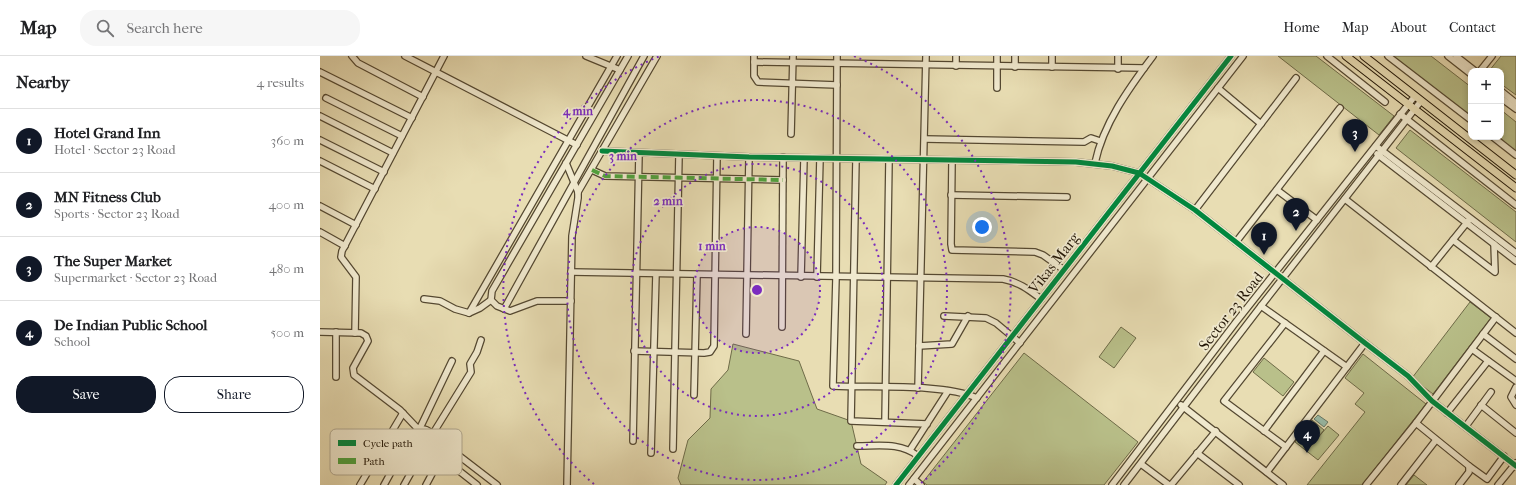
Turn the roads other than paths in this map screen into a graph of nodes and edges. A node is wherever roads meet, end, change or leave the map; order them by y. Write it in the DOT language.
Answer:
graph roads {
  1 [pos="352,56"];
  2 [pos="405,56"];
  3 [pos="444,56"];
  4 [pos="586,56"];
  5 [pos="617,56"];
  6 [pos="628,56"];
  7 [pos="644,56"];
  8 [pos="657,56"];
  9 [pos="793,56"];
  10 [pos="837,56"];
  11 [pos="926,56"];
  12 [pos="956,56"];
  13 [pos="997,56"];
  14 [pos="1015,56"];
  15 [pos="1052,56"];
  16 [pos="1118,56"];
  17 [pos="1153,56"];
  18 [pos="1231,56"];
  19 [pos="1243,56"];
  20 [pos="1327,56"];
  21 [pos="1346,56"];
  22 [pos="1364,56"];
  23 [pos="1388,56"];
  24 [pos="1448,56"];
  25 [pos="1456,56"];
  26 [pos="1492,56"];
  27 [pos="754,59"];
  28 [pos="793,63"];
  29 [pos="837,64"];
  30 [pos="926,65"];
  31 [pos="611,66"];
  32 [pos="956,66"];
  33 [pos="997,66"];
  34 [pos="1015,67"];
  35 [pos="1052,67"];
  36 [pos="1144,68"];
  37 [pos="1471,68"];
  38 [pos="1482,68"];
  39 [pos="1118,69"];
  40 [pos="620,70"];
  41 [pos="320,72"];
  42 [pos="435,72"];
  43 [pos="1468,72"];
  44 [pos="1296,78"];
  45 [pos="792,85"];
  46 [pos="837,85"];
  47 [pos="997,88"];
  48 [pos="1218,88"];
  49 [pos="1504,93"];
  50 [pos="1415,96"];
  51 [pos="422,97"];
  52 [pos="326,98"];
  53 [pos="1504,100"];
  54 [pos="1421,101"];
  55 [pos="1385,102"];
  56 [pos="1516,103"];
  57 [pos="1408,104"];
  58 [pos="1340,108"];
  59 [pos="1415,109"];
  60 [pos="1516,109"];
  61 [pos="1400,114"];
  62 [pos="320,116"];
  63 [pos="412,118"];
  64 [pos="1468,118"];
  65 [pos="1407,120"];
  66 [pos="1261,124"];
  67 [pos="791,134"];
  68 [pos="402,136"];
  69 [pos="925,139"];
  70 [pos="320,140"];
  71 [pos="1497,140"];
  72 [pos="568,141"];
  73 [pos="1100,141"];
  74 [pos="577,145"];
  75 [pos="1374,148"];
  76 [pos="602,151"];
  77 [pos="394,153"];
  78 [pos="1381,153"];
  79 [pos="639,154"];
  80 [pos="678,155"];
  81 [pos="1516,155"];
  82 [pos="717,156"];
  83 [pos="748,157"];
  84 [pos="783,157"];
  85 [pos="804,158"];
  86 [pos="820,158"];
  87 [pos="837,158"];
  88 [pos="856,159"];
  89 [pos="888,160"];
  90 [pos="924,160"];
  91 [pos="320,161"];
  92 [pos="952,161"];
  93 [pos="566,163"];
  94 [pos="1095,163"];
  95 [pos="592,170"];
  96 [pos="384,172"];
  97 [pos="1139,173"];
  98 [pos="1516,175"];
  99 [pos="638,177"];
  100 [pos="678,178"];
  101 [pos="717,178"];
  102 [pos="1148,178"];
  103 [pos="748,179"];
  104 [pos="783,180"];
  105 [pos="574,184"];
  106 [pos="375,188"];
  107 [pos="1516,188"];
  108 [pos="1277,190"];
  109 [pos="578,192"];
  110 [pos="951,195"];
  111 [pos="1067,197"];
  112 [pos="1345,199"];
  113 [pos="1516,205"];
  114 [pos="320,206"];
  115 [pos="1195,210"];
  116 [pos="1318,220"];
  117 [pos="1469,220"];
  118 [pos="356,225"];
  119 [pos="320,232"];
  120 [pos="1453,240"];
  121 [pos="1236,242"];
  122 [pos="1494,244"];
  123 [pos="345,246"];
  124 [pos="1516,254"];
  125 [pos="1516,261"];
  126 [pos="1431,267"];
  127 [pos="1064,270"];
  128 [pos="571,272"];
  129 [pos="636,274"];
  130 [pos="656,274"];
  131 [pos="1275,274"];
  132 [pos="676,275"];
  133 [pos="697,275"];
  134 [pos="715,276"];
  135 [pos="748,276"];
  136 [pos="782,277"];
  137 [pos="801,277"];
  138 [pos="817,277"];
  139 [pos="836,278"];
  140 [pos="854,278"];
  141 [pos="887,279"];
  142 [pos="922,279"];
  143 [pos="1282,280"];
  144 [pos="424,299"];
  145 [pos="1041,299"];
  146 [pos="491,300"];
  147 [pos="571,301"];
  148 [pos="1260,306"];
  149 [pos="504,309"];
  150 [pos="469,313"];
  151 [pos="944,316"];
  152 [pos="968,316"];
  153 [pos="1496,317"];
  154 [pos="1285,323"];
  155 [pos="782,327"];
  156 [pos="320,332"];
  157 [pos="336,332"];
  158 [pos="355,332"];
  159 [pos="1516,333"];
  160 [pos="746,334"];
  161 [pos="1483,334"];
  162 [pos="1011,337"];
  163 [pos="481,340"];
  164 [pos="1020,342"];
  165 [pos="1365,342"];
  166 [pos="919,346"];
  167 [pos="1472,349"];
  168 [pos="634,351"];
  169 [pos="655,351"];
  170 [pos="1324,351"];
  171 [pos="674,352"];
  172 [pos="695,353"];
  173 [pos="1516,359"];
  174 [pos="452,361"];
  175 [pos="1488,361"];
  176 [pos="1347,367"];
  177 [pos="336,377"];
  178 [pos="1516,381"];
  179 [pos="852,387"];
  180 [pos="1516,387"];
  181 [pos="886,388"];
  182 [pos="918,388"];
  183 [pos="948,391"];
  184 [pos="1491,392"];
  185 [pos="966,393"];
  186 [pos="694,395"];
  187 [pos="977,398"];
  188 [pos="1177,401"];
  189 [pos="1432,401"];
  190 [pos="1516,404"];
  191 [pos="1481,405"];
  192 [pos="1184,407"];
  193 [pos="403,413"];
  194 [pos="1447,413"];
  195 [pos="885,422"];
  196 [pos="1416,423"];
  197 [pos="927,424"];
  198 [pos="1466,426"];
  199 [pos="393,429"];
  200 [pos="419,429"];
  201 [pos="420,429"];
  202 [pos="436,429"];
  203 [pos="1216,430"];
  204 [pos="1264,431"];
  205 [pos="1516,433"];
  206 [pos="1436,440"];
  207 [pos="633,441"];
  208 [pos="857,446"];
  209 [pos="1286,447"];
  210 [pos="673,449"];
  211 [pos="910,450"];
  212 [pos="1197,453"];
  213 [pos="651,454"];
  214 [pos="918,456"];
  215 [pos="1504,456"];
  216 [pos="462,458"];
  217 [pos="1140,464"];
  218 [pos="1516,464"];
  219 [pos="1469,466"];
  220 [pos="1267,472"];
  221 [pos="462,474"];
  222 [pos="366,475"];
  223 [pos="390,475"];
  224 [pos="410,475"];
  225 [pos="431,475"];
  226 [pos="914,479"];
  227 [pos="1281,484"];
  228 [pos="360,485"];
  229 [pos="384,485"];
  230 [pos="404,485"];
  231 [pos="426,485"];
  232 [pos="478,485"];
  233 [pos="497,485"];
  234 [pos="567,485"];
  235 [pos="896,485"];
  236 [pos="909,485"];
  237 [pos="921,485"];
  238 [pos="1112,485"];
  239 [pos="1124,485"];
  240 [pos="1170,485"];
  241 [pos="1239,485"];
  242 [pos="1366,485"];
  243 [pos="1401,485"];
  244 [pos="1459,485"];
  245 [pos="1498,485"];
  1 -- 51 [label="street"];
  2 -- 42 [label="street"];
  3 -- 42 [label="street"];
  4 -- 31 [label="street"];
  5 -- 31 [label="street"];
  6 -- 40 [label="street"];
  7 -- 105 [label="street"];
  8 -- 76 [label="street"];
  9 -- 28 [label="street"];
  10 -- 29 [label="street"];
  11 -- 30 [label="street"];
  12 -- 32 [label="street"];
  13 -- 33 [label="street"];
  14 -- 34 [label="street"];
  15 -- 35 [label="street"];
  16 -- 39 [label="street"];
  17 -- 36 [label="street"];
  18 -- 97 [label="street, Vikas Marg"];
  19 -- 48 [label="street, Vikas Marg"];
  20 -- 55 [label="street"];
  21 -- 57 [label="main road"];
  22 -- 50 [label="main road"];
  23 -- 64 [label="street"];
  24 -- 43 [label="street"];
  25 -- 37 [label="street"];
  26 -- 38 [label="street"];
  27 -- 28 [label="street"];
  27 -- 45 [label="street"];
  28 -- 29 [label="street"];
  28 -- 45 [label="street"];
  29 -- 30 [label="street"];
  29 -- 46 [label="street"];
  30 -- 32 [label="street"];
  30 -- 69 [label="street"];
  31 -- 40 [label="street"];
  31 -- 72 [label="street"];
  32 -- 33 [label="street"];
  33 -- 34 [label="street"];
  33 -- 47 [label="street"];
  34 -- 35 [label="street"];
  35 -- 39 [label="street"];
  36 -- 39 [label="street"];
  36 -- 73 [label="street"];
  40 -- 74 [label="street"];
  41 -- 63 [label="street"];
  42 -- 51 [label="street"];
  42 -- 72 [label="street"];
  44 -- 66 [label="street"];
  45 -- 46 [label="street"];
  45 -- 67 [label="street"];
  46 -- 87 [label="street"];
  48 -- 66 [label="street"];
  48 -- 102 [label="street, Vikas Marg"];
  49 -- 56 [label="street"];
  50 -- 54 [label="main road"];
  50 -- 57 [label="street, Sector 23 Road"];
  51 -- 63 [label="street"];
  52 -- 68 [label="street"];
  53 -- 60 [label="street"];
  54 -- 59 [label="street, Sector 23 Road"];
  54 -- 98 [label="main road"];
  57 -- 59 [label="main road"];
  57 -- 61 [label="street, Sector 23 Road"];
  58 -- 108 [label="street"];
  59 -- 65 [label="street, Sector 23 Road"];
  59 -- 107 [label="main road"];
  61 -- 65 [label="street"];
  61 -- 75 [label="street, Sector 23 Road"];
  62 -- 77 [label="street"];
  63 -- 68 [label="street"];
  65 -- 78 [label="street, Sector 23 Road"];
  65 -- 113 [label="street"];
  66 -- 115 [label="street"];
  68 -- 77 [label="street"];
  69 -- 73 [label="street"];
  69 -- 90 [label="street"];
  70 -- 96 [label="street"];
  71 -- 81 [label="street"];
  72 -- 74 [label="street"];
  72 -- 150 [label="street"];
  73 -- 94 [label="street"];
  74 -- 93 [label="street"];
  75 -- 78 [label="street"];
  75 -- 116 [label="street, Sector 23 Road"];
  76 -- 79 [label="street"];
  76 -- 95 [label="street"];
  77 -- 96 [label="street"];
  78 -- 112 [label="street, Sector 23 Road"];
  78 -- 117 [label="street"];
  79 -- 80 [label="street"];
  79 -- 99 [label="street"];
  80 -- 82 [label="street"];
  80 -- 100 [label="street"];
  82 -- 83 [label="street"];
  82 -- 101 [label="street"];
  83 -- 84 [label="street"];
  83 -- 103 [label="street"];
  84 -- 85 [label="street"];
  84 -- 104 [label="street"];
  85 -- 86 [label="street"];
  85 -- 137 [label="street"];
  86 -- 87 [label="street"];
  86 -- 138 [label="street"];
  87 -- 88 [label="street"];
  87 -- 139 [label="street"];
  88 -- 89 [label="street"];
  88 -- 140 [label="street"];
  89 -- 90 [label="street"];
  89 -- 141 [label="street"];
  90 -- 92 [label="street"];
  90 -- 142 [label="street"];
  91 -- 106 [label="street"];
  92 -- 94 [label="street"];
  92 -- 110 [label="street"];
  93 -- 105 [label="street"];
  93 -- 146 [label="street"];
  94 -- 97 [label="street"];
  95 -- 99 [label="street"];
  95 -- 109 [label="street"];
  96 -- 106 [label="street"];
  97 -- 102 [label="street"];
  97 -- 127 [label="street, Vikas Marg"];
  99 -- 100 [label="street"];
  99 -- 129 [label="street"];
  100 -- 101 [label="street"];
  100 -- 132 [label="street"];
  101 -- 103 [label="street"];
  101 -- 134 [label="street"];
  102 -- 115 [label="street"];
  102 -- 164 [label="street, Vikas Marg"];
  103 -- 104 [label="street"];
  103 -- 135 [label="street"];
  104 -- 136 [label="street"];
  105 -- 109 [label="street"];
  105 -- 149 [label="street"];
  106 -- 118 [label="street"];
  108 -- 116 [label="street"];
  108 -- 121 [label="street"];
  109 -- 128 [label="street"];
  110 -- 111 [label="street"];
  110 -- 127 [label="street"];
  112 -- 126 [label="street"];
  112 -- 143 [label="street, Sector 23 Road"];
  114 -- 118 [label="street"];
  115 -- 121 [label="street"];
  116 -- 131 [label="street, Sector 23 Road"];
  117 -- 120 [label="street"];
  117 -- 122 [label="street"];
  117 -- 124 [label="street"];
  118 -- 123 [label="street"];
  119 -- 123 [label="street"];
  120 -- 122 [label="street"];
  120 -- 126 [label="street"];
  121 -- 131 [label="street"];
  122 -- 125 [label="street"];
  123 -- 158 [label="street"];
  126 -- 153 [label="street"];
  127 -- 145 [label="street, Vikas Marg"];
  128 -- 129 [label="street"];
  128 -- 147 [label="street"];
  129 -- 130 [label="street"];
  129 -- 168 [label="street"];
  130 -- 132 [label="street"];
  130 -- 169 [label="street"];
  131 -- 143 [label="street"];
  131 -- 188 [label="street, Sector 23 Road"];
  132 -- 133 [label="street"];
  132 -- 171 [label="street"];
  133 -- 134 [label="street"];
  133 -- 172 [label="street"];
  134 -- 135 [label="street"];
  134 -- 172 [label="street"];
  135 -- 136 [label="street"];
  135 -- 160 [label="street"];
  136 -- 137 [label="street"];
  136 -- 155 [label="street"];
  137 -- 138 [label="street"];
  138 -- 139 [label="street"];
  139 -- 140 [label="street"];
  139 -- 179 [label="street"];
  140 -- 141 [label="street"];
  140 -- 179 [label="street"];
  141 -- 142 [label="street"];
  141 -- 181 [label="street"];
  142 -- 145 [label="street"];
  142 -- 166 [label="street"];
  143 -- 148 [label="street, Sector 23 Road"];
  143 -- 165 [label="street"];
  144 -- 150 [label="street"];
  145 -- 162 [label="street, Vikas Marg"];
  146 -- 149 [label="street"];
  146 -- 150 [label="street"];
  147 -- 149 [label="street"];
  147 -- 234 [label="street"];
  148 -- 154 [label="street"];
  148 -- 192 [label="street, Sector 23 Road"];
  151 -- 152 [label="street"];
  152 -- 162 [label="street"];
  152 -- 166 [label="street"];
  153 -- 159 [label="street"];
  153 -- 161 [label="street"];
  154 -- 170 [label="street"];
  154 -- 204 [label="street"];
  156 -- 157 [label="street"];
  157 -- 158 [label="street"];
  157 -- 177 [label="street"];
  158 -- 193 [label="street"];
  161 -- 167 [label="street"];
  161 -- 173 [label="street"];
  162 -- 164 [label="street"];
  162 -- 185 [label="street, Vikas Marg"];
  163 -- 202 [label="street"];
  164 -- 187 [label="street, Vikas Marg"];
  165 -- 176 [label="street"];
  165 -- 189 [label="street"];
  166 -- 182 [label="street"];
  167 -- 175 [label="street"];
  167 -- 189 [label="street"];
  168 -- 169 [label="street"];
  168 -- 207 [label="street"];
  169 -- 171 [label="street"];
  169 -- 213 [label="street"];
  170 -- 176 [label="street"];
  170 -- 204 [label="street"];
  171 -- 172 [label="street"];
  171 -- 210 [label="street"];
  172 -- 186 [label="street"];
  174 -- 201 [label="street"];
  175 -- 178 [label="street"];
  175 -- 194 [label="street"];
  176 -- 209 [label="street"];
  179 -- 181 [label="street"];
  179 -- 195 [label="street"];
  180 -- 190 [label="street"];
  181 -- 182 [label="street"];
  181 -- 195 [label="street"];
  182 -- 183 [label="street"];
  183 -- 185 [label="street"];
  183 -- 197 [label="street"];
  184 -- 191 [label="street"];
  185 -- 187 [label="street"];
  185 -- 214 [label="street, Vikas Marg"];
  187 -- 226 [label="street, Vikas Marg"];
  188 -- 192 [label="street"];
  188 -- 238 [label="street, Sector 23 Road"];
  189 -- 194 [label="street"];
  189 -- 196 [label="street"];
  191 -- 198 [label="street"];
  191 -- 205 [label="street"];
  192 -- 203 [label="street"];
  192 -- 217 [label="street, Sector 23 Road"];
  193 -- 199 [label="street"];
  193 -- 200 [label="street"];
  194 -- 198 [label="street"];
  195 -- 197 [label="street"];
  196 -- 206 [label="street"];
  196 -- 242 [label="street"];
  197 -- 211 [label="street"];
  198 -- 215 [label="street"];
  203 -- 212 [label="street"];
  203 -- 220 [label="street"];
  204 -- 209 [label="street"];
  206 -- 219 [label="street"];
  206 -- 243 [label="street"];
  208 -- 211 [label="street"];
  209 -- 220 [label="street"];
  211 -- 214 [label="street"];
  212 -- 240 [label="street"];
  212 -- 241 [label="street"];
  214 -- 235 [label="street, Vikas Marg"];
  215 -- 218 [label="street"];
  215 -- 219 [label="street"];
  216 -- 233 [label="street"];
  217 -- 239 [label="street, Sector 23 Road"];
  217 -- 240 [label="street"];
  218 -- 245 [label="street"];
  219 -- 244 [label="street"];
  220 -- 227 [label="street"];
  221 -- 232 [label="street"];
  222 -- 228 [label="street"];
  223 -- 229 [label="street"];
  224 -- 230 [label="street"];
  225 -- 231 [label="street"];
  226 -- 236 [label="street, Vikas Marg"];
  226 -- 237 [label="street"];
}
